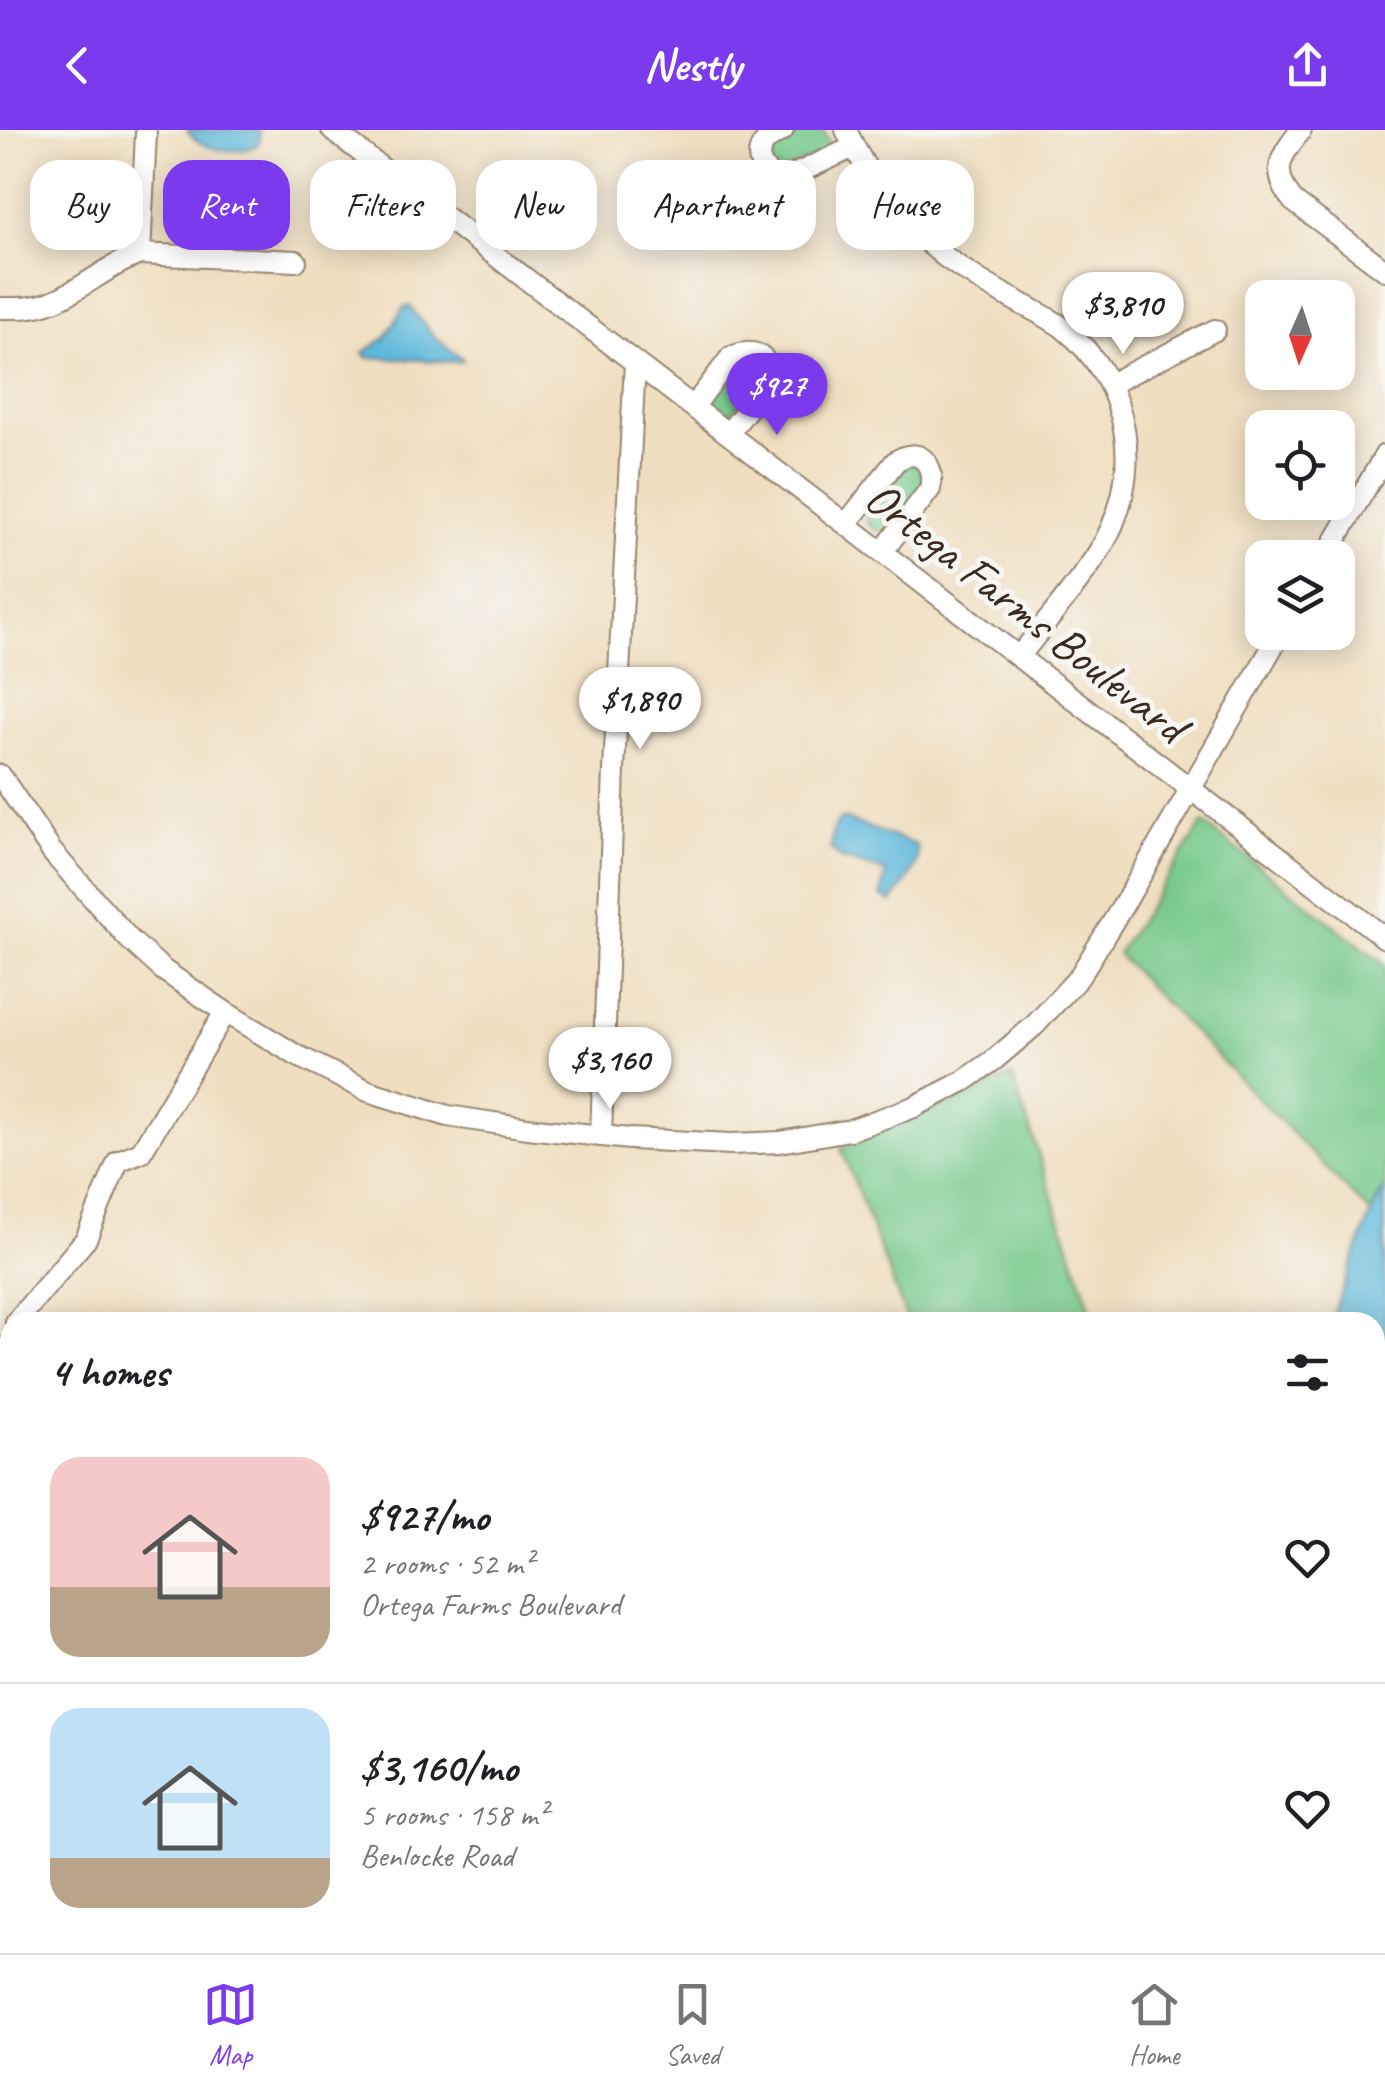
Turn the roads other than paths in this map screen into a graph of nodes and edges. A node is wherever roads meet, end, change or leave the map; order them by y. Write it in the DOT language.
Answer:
graph roads {
  1 [pos="332,130"];
  2 [pos="783,130"];
  3 [pos="1301,130"];
  4 [pos="146,133"];
  5 [pos="850,138"];
  6 [pos="140,254"];
  7 [pos="296,262"];
  8 [pos="1385,270"];
  9 [pos="0,308"];
  10 [pos="1215,330"];
  11 [pos="635,363"];
  12 [pos="1110,384"];
  13 [pos="694,406"];
  14 [pos="729,433"];
  15 [pos="1385,455"];
  16 [pos="847,524"];
  17 [pos="1335,540"];
  18 [pos="883,552"];
  19 [pos="1270,650"];
  20 [pos="1019,656"];
  21 [pos="0,776"];
  22 [pos="1190,787"];
  23 [pos="1385,938"];
  24 [pos="225,1012"];
  25 [pos="600,1136"];
  26 [pos="24,1312"];
  1 -- 11 [label="street, Ortega Farms Boulevard"];
  2 -- 5 [label="street"];
  3 -- 8 [label="street"];
  4 -- 6 [label="street"];
  5 -- 12 [label="street"];
  6 -- 7 [label="street"];
  6 -- 9 [label="street"];
  10 -- 12 [label="street"];
  11 -- 13 [label="street, Ortega Farms Boulevard"];
  11 -- 25 [label="street"];
  12 -- 20 [label="street"];
  13 -- 14 [label="street, Ortega Farms Boulevard"];
  13 -- 14 [label="street"];
  14 -- 16 [label="street, Ortega Farms Boulevard"];
  15 -- 17 [label="street"];
  16 -- 18 [label="street, Ortega Farms Boulevard"];
  16 -- 18 [label="street"];
  18 -- 20 [label="street, Ortega Farms Boulevard"];
  19 -- 22 [label="street"];
  20 -- 22 [label="street, Ortega Farms Boulevard"];
  21 -- 24 [label="street"];
  22 -- 23 [label="street, Ortega Farms Boulevard"];
  22 -- 25 [label="street"];
  24 -- 25 [label="street"];
  24 -- 26 [label="street"];
}
